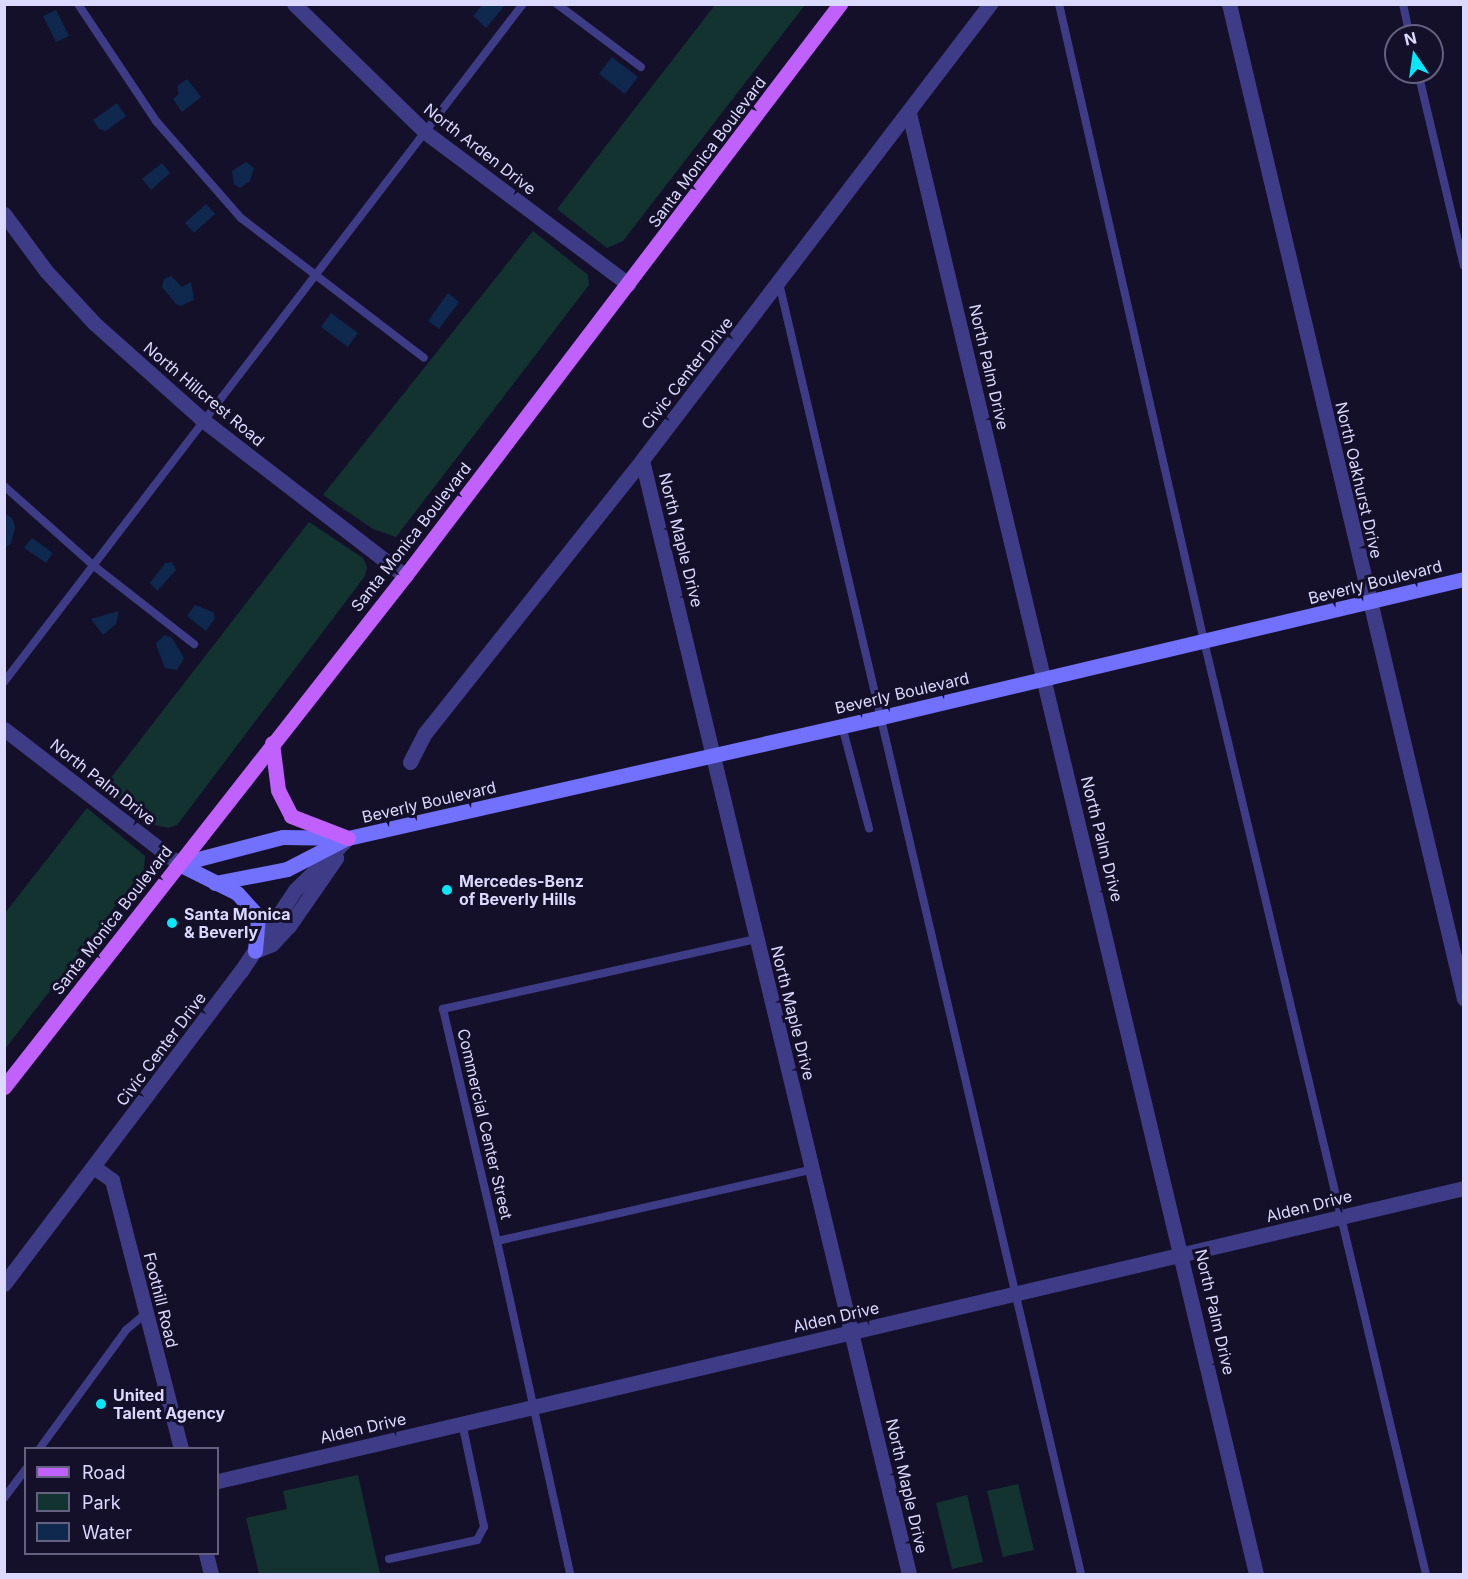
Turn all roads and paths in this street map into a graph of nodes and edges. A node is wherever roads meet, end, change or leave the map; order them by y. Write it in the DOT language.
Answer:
graph roads {
  1 [pos="78,4"];
  2 [pos="294,4"];
  3 [pos="523,4"];
  4 [pos="557,4"];
  5 [pos="840,4"];
  6 [pos="990,4"];
  7 [pos="1059,4"];
  8 [pos="1228,4"];
  9 [pos="1403,4"];
  10 [pos="1407,24"];
  11 [pos="641,67"];
  12 [pos="1421,84"];
  13 [pos="909,113"];
  14 [pos="425,132"];
  15 [pos="4,214"];
  16 [pos="1464,266"];
  17 [pos="315,276"];
  18 [pos="779,282"];
  19 [pos="628,284"];
  20 [pos="424,358"];
  21 [pos="204,422"];
  22 [pos="642,460"];
  23 [pos="4,486"];
  24 [pos="94,566"];
  25 [pos="405,576"];
  26 [pos="1464,579"];
  27 [pos="1370,602"];
  28 [pos="1204,641"];
  29 [pos="194,644"];
  30 [pos="1045,678"];
  31 [pos="4,682"];
  32 [pos="882,717"];
  33 [pos="842,726"];
  34 [pos="4,729"];
  35 [pos="272,743"];
  36 [pos="714,755"];
  37 [pos="410,762"];
  38 [pos="869,828"];
  39 [pos="348,838"];
  40 [pos="179,864"];
  41 [pos="215,883"];
  42 [pos="756,939"];
  43 [pos="255,951"];
  44 [pos="1464,999"];
  45 [pos="4,1087"];
  46 [pos="95,1168"];
  47 [pos="814,1169"];
  48 [pos="1464,1188"];
  49 [pos="1343,1216"];
  50 [pos="497,1241"];
  51 [pos="1184,1256"];
  52 [pos="4,1284"];
  53 [pos="1016,1293"];
  54 [pos="146,1313"];
  55 [pos="854,1332"];
  56 [pos="534,1405"];
  57 [pos="462,1423"];
  58 [pos="41,1447"];
  59 [pos="180,1447"];
  60 [pos="24,1471"];
  61 [pos="219,1481"];
  62 [pos="4,1497"];
  63 [pos="206,1555"];
  64 [pos="389,1558"];
  65 [pos="211,1575"];
  66 [pos="570,1575"];
  67 [pos="909,1575"];
  68 [pos="1081,1575"];
  69 [pos="1257,1575"];
  70 [pos="1426,1575"];
  1 -- 17 [label="lane"];
  2 -- 14 [label="street, North Arden Drive"];
  3 -- 14 [label="lane"];
  4 -- 11 [label="lane"];
  5 -- 19 [label="main road, Santa Monica Boulevard"];
  6 -- 13 [label="street, Civic Center Drive"];
  7 -- 28 [label="lane"];
  8 -- 27 [label="street, North Oakhurst Drive"];
  9 -- 10 [label="lane"];
  12 -- 16 [label="lane"];
  13 -- 18 [label="street, Civic Center Drive"];
  13 -- 30 [label="street, North Palm Drive"];
  14 -- 17 [label="lane"];
  14 -- 19 [label="street, North Arden Drive"];
  15 -- 21 [label="street, North Hillcrest Road"];
  17 -- 20 [label="lane"];
  17 -- 21 [label="lane"];
  18 -- 22 [label="street, Civic Center Drive"];
  18 -- 32 [label="lane"];
  19 -- 25 [label="main road, Santa Monica Boulevard"];
  21 -- 24 [label="lane"];
  21 -- 25 [label="street, North Hillcrest Road"];
  22 -- 36 [label="street, North Maple Drive"];
  22 -- 37 [label="street, Civic Center Drive"];
  23 -- 24 [label="lane"];
  24 -- 29 [label="lane"];
  24 -- 31 [label="lane"];
  25 -- 35 [label="main road, Santa Monica Boulevard"];
  26 -- 27 [label="main road, Beverly Boulevard"];
  27 -- 28 [label="main road, Beverly Boulevard"];
  27 -- 44 [label="street, North Oakhurst Drive"];
  28 -- 30 [label="main road, Beverly Boulevard"];
  28 -- 49 [label="lane"];
  30 -- 32 [label="main road, Beverly Boulevard"];
  30 -- 51 [label="street, North Palm Drive"];
  32 -- 33 [label="main road, Beverly Boulevard"];
  32 -- 53 [label="lane"];
  33 -- 36 [label="main road, Beverly Boulevard"];
  33 -- 38 [label="lane"];
  34 -- 40 [label="street, North Palm Drive"];
  35 -- 39 [label="main road"];
  35 -- 40 [label="main road, Santa Monica Boulevard"];
  36 -- 39 [label="main road, Beverly Boulevard"];
  36 -- 42 [label="street, North Maple Drive"];
  39 -- 40 [label="main road, Beverly Boulevard"];
  39 -- 41 [label="main road, Beverly Boulevard"];
  39 -- 43 [label="street"];
  40 -- 41 [label="main road"];
  40 -- 45 [label="main road, Santa Monica Boulevard"];
  41 -- 43 [label="main road"];
  42 -- 47 [label="street, North Maple Drive"];
  42 -- 50 [label="lane, Commercial Center Street"];
  43 -- 46 [label="street, Civic Center Drive"];
  46 -- 52 [label="street, Civic Center Drive"];
  46 -- 54 [label="street, Foothill Road"];
  47 -- 50 [label="lane, Commercial Center Street"];
  47 -- 55 [label="street, North Maple Drive"];
  48 -- 49 [label="street, Alden Drive"];
  49 -- 51 [label="street, Alden Drive"];
  49 -- 70 [label="lane"];
  50 -- 56 [label="lane"];
  51 -- 53 [label="street, Alden Drive"];
  51 -- 69 [label="street, North Palm Drive"];
  53 -- 55 [label="street, Alden Drive"];
  53 -- 68 [label="lane"];
  54 -- 58 [label="lane"];
  54 -- 59 [label="street, Foothill Road"];
  55 -- 56 [label="street, Alden Drive"];
  55 -- 67 [label="street, North Maple Drive"];
  56 -- 57 [label="street, Alden Drive"];
  56 -- 66 [label="lane"];
  57 -- 61 [label="street, Alden Drive"];
  57 -- 64 [label="lane"];
  60 -- 62 [label="lane"];
  63 -- 65 [label="street"];
}
